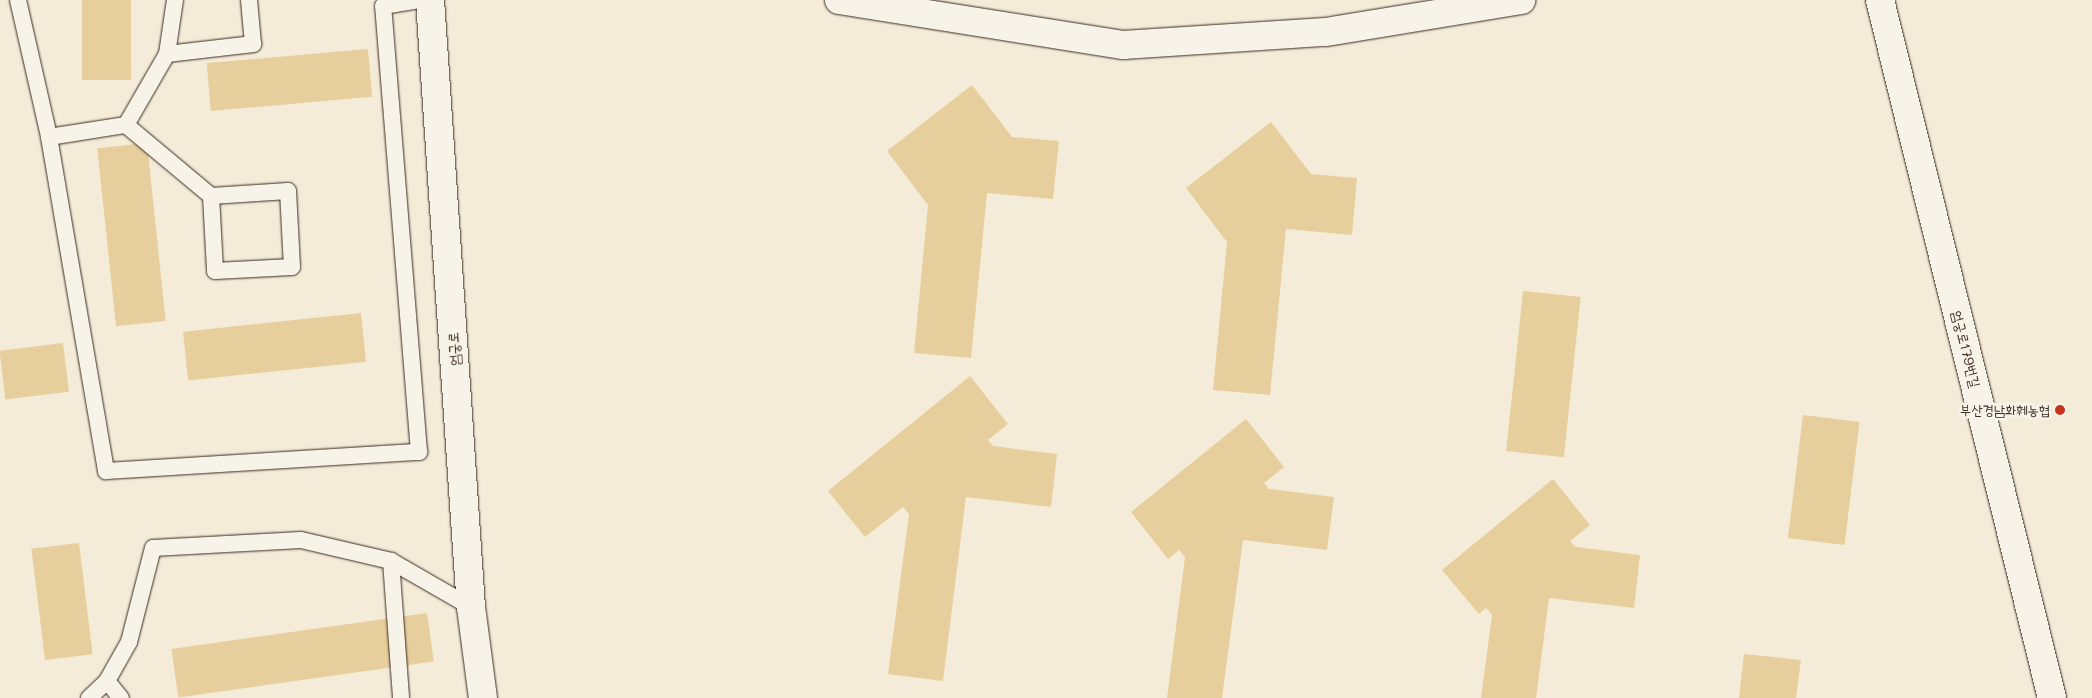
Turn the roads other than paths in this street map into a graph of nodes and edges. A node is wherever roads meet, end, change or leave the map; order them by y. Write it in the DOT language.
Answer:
graph roads {
  1 [pos="18,0"];
  2 [pos="175,0"];
  3 [pos="249,0"];
  4 [pos="420,0"];
  5 [pos="430,0"];
  6 [pos="839,0"];
  7 [pos="1521,0"];
  8 [pos="1880,0"];
  9 [pos="383,3"];
  10 [pos="167,54"];
  11 [pos="126,125"];
  12 [pos="49,137"];
  13 [pos="212,196"];
  14 [pos="391,561"];
  15 [pos="471,607"];
  16 [pos="107,681"];
  17 [pos="89,698"];
  18 [pos="121,698"];
  19 [pos="401,698"];
  20 [pos="483,698"];
  21 [pos="2052,698"];
  1 -- 12 [label="lane"];
  2 -- 10 [label="lane"];
  3 -- 10 [label="lane"];
  4 -- 9 [label="lane"];
  5 -- 15 [label="street, 엄궁로"];
  6 -- 7 [label="street"];
  8 -- 21 [label="street, 엄궁로179번길"];
  9 -- 12 [label="lane"];
  10 -- 11 [label="lane"];
  11 -- 12 [label="lane"];
  11 -- 13 [label="lane"];
  13 -- 13 [label="lane"];
  14 -- 15 [label="lane"];
  14 -- 16 [label="lane"];
  14 -- 19 [label="lane"];
  15 -- 20 [label="street, 엄궁로"];
  16 -- 17 [label="lane"];
  16 -- 18 [label="lane"];
}
